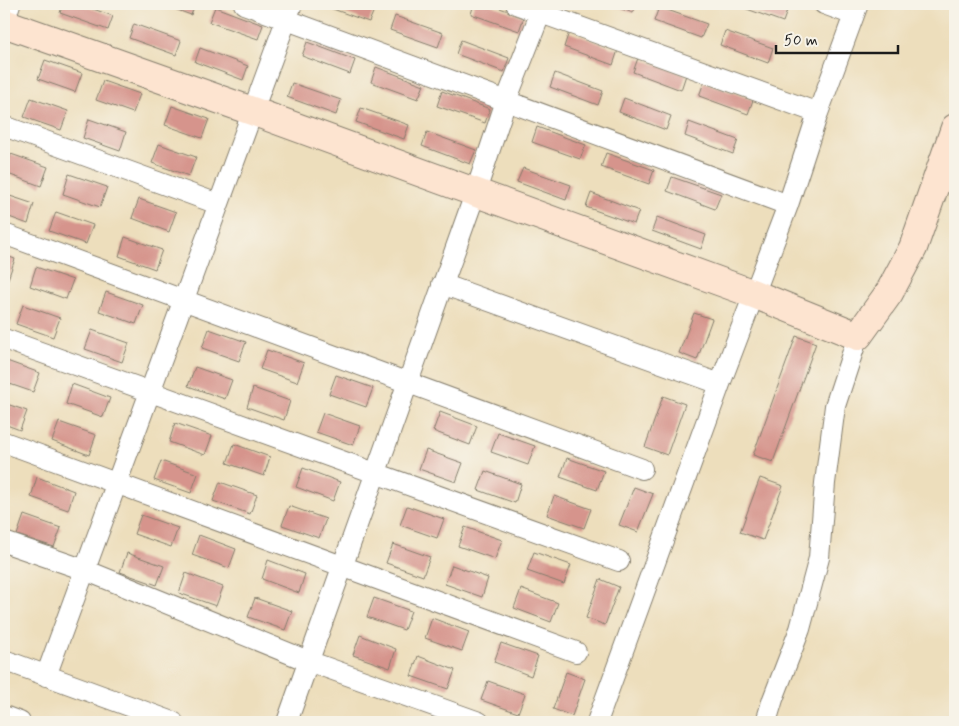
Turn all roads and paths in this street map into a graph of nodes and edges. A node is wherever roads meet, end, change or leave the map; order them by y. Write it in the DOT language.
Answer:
graph roads {
  1 [pos="10,4"];
  2 [pos="244,4"];
  3 [pos="516,4"];
  4 [pos="824,4"];
  5 [pos="542,8"];
  6 [pos="856,9"];
  7 [pos="289,11"];
  8 [pos="4,22"];
  9 [pos="506,101"];
  10 [pos="252,111"];
  11 [pos="818,113"];
  12 [pos="4,126"];
  13 [pos="955,128"];
  14 [pos="475,194"];
  15 [pos="218,204"];
  16 [pos="788,205"];
  17 [pos="4,234"];
  18 [pos="442,284"];
  19 [pos="754,294"];
  20 [pos="184,301"];
  21 [pos="858,336"];
  22 [pos="4,339"];
  23 [pos="407,383"];
  24 [pos="720,384"];
  25 [pos="150,393"];
  26 [pos="4,442"];
  27 [pos="642,469"];
  28 [pos="375,474"];
  29 [pos="116,483"];
  30 [pos="4,542"];
  31 [pos="619,562"];
  32 [pos="342,567"];
  33 [pos="84,570"];
  34 [pos="576,652"];
  35 [pos="4,660"];
  36 [pos="308,661"];
  37 [pos="46,676"];
  38 [pos="4,716"];
  39 [pos="20,722"];
  40 [pos="173,722"];
  41 [pos="287,722"];
  42 [pos="479,722"];
  43 [pos="597,722"];
  44 [pos="766,722"];
  1 -- 8 [label="street"];
  2 -- 7 [label="street"];
  3 -- 5 [label="street"];
  4 -- 6 [label="street"];
  5 -- 9 [label="street"];
  5 -- 11 [label="street"];
  6 -- 11 [label="street"];
  7 -- 9 [label="street"];
  7 -- 10 [label="street"];
  8 -- 10 [label="street"];
  9 -- 14 [label="street"];
  9 -- 16 [label="street"];
  10 -- 14 [label="street"];
  10 -- 15 [label="street"];
  11 -- 16 [label="street"];
  12 -- 15 [label="street"];
  13 -- 21 [label="street"];
  14 -- 18 [label="street"];
  14 -- 19 [label="street"];
  15 -- 20 [label="street"];
  16 -- 19 [label="street"];
  17 -- 20 [label="street"];
  18 -- 23 [label="street"];
  18 -- 24 [label="street"];
  19 -- 21 [label="street"];
  19 -- 24 [label="street"];
  20 -- 23 [label="street"];
  20 -- 25 [label="street"];
  21 -- 44 [label="street"];
  22 -- 25 [label="street"];
  23 -- 27 [label="street"];
  23 -- 28 [label="street"];
  24 -- 43 [label="street"];
  25 -- 28 [label="street"];
  25 -- 29 [label="street"];
  26 -- 29 [label="street"];
  28 -- 31 [label="street"];
  28 -- 32 [label="street"];
  29 -- 32 [label="street"];
  29 -- 33 [label="street"];
  30 -- 33 [label="street"];
  32 -- 34 [label="street"];
  32 -- 36 [label="street"];
  33 -- 36 [label="street"];
  33 -- 37 [label="street"];
  35 -- 37 [label="street"];
  36 -- 41 [label="street"];
  36 -- 42 [label="street"];
  37 -- 40 [label="street"];
  38 -- 39 [label="street"];
}
